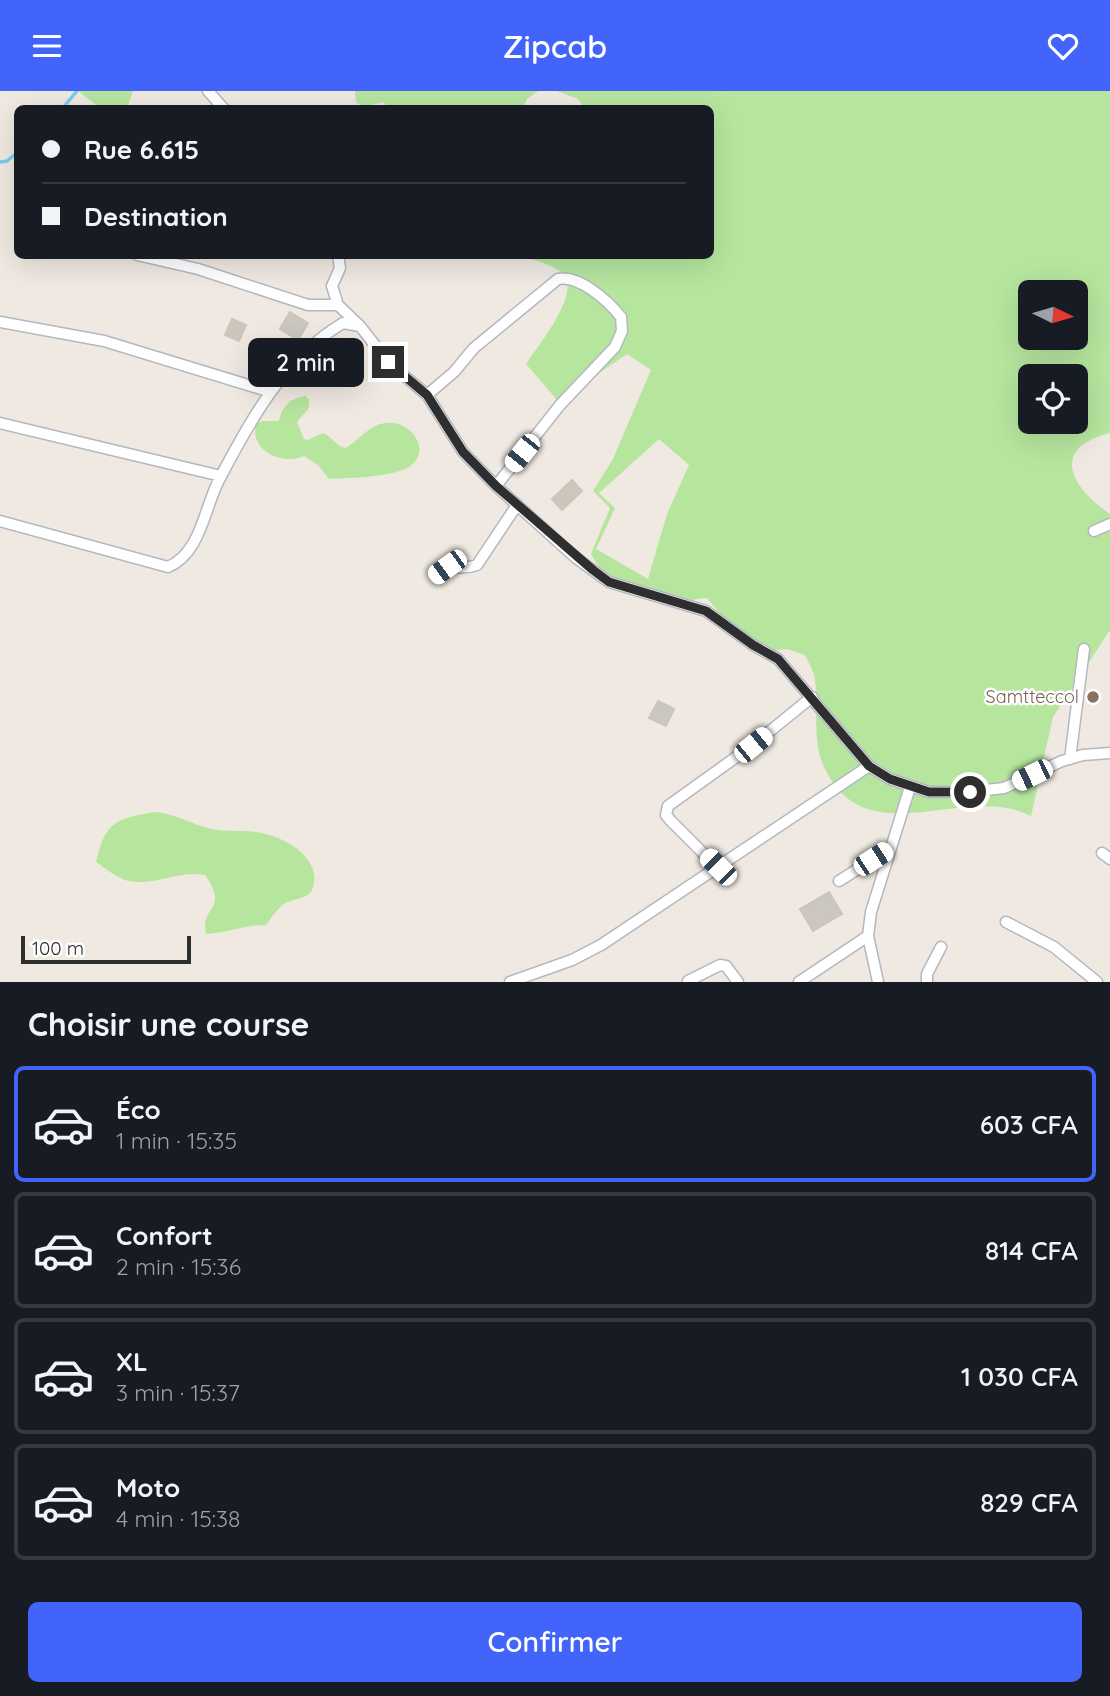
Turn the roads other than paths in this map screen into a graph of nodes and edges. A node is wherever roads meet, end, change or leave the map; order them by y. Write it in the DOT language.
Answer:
graph roads {
  1 [pos="208,91"];
  2 [pos="220,105"];
  3 [pos="154,259"];
  4 [pos="339,259"];
  5 [pos="338,305"];
  6 [pos="0,322"];
  7 [pos="360,326"];
  8 [pos="271,392"];
  9 [pos="427,395"];
  10 [pos="0,423"];
  11 [pos="221,476"];
  12 [pos="496,486"];
  13 [pos="517,505"];
  14 [pos="0,521"];
  15 [pos="1110,524"];
  16 [pos="1094,531"];
  17 [pos="436,576"];
  18 [pos="1084,649"];
  19 [pos="812,697"];
  20 [pos="1110,753"];
  21 [pos="1070,759"];
  22 [pos="869,766"];
  23 [pos="909,787"];
  24 [pos="889,848"];
  25 [pos="718,867"];
  26 [pos="839,881"];
  27 [pos="1006,922"];
  28 [pos="868,936"];
  29 [pos="941,947"];
  30 [pos="688,981"];
  31 [pos="510,982"];
  32 [pos="738,982"];
  33 [pos="799,982"];
  34 [pos="878,982"];
  35 [pos="927,982"];
  36 [pos="1097,982"];
  1 -- 2 [label="street"];
  3 -- 5 [label="street"];
  4 -- 5 [label="street"];
  5 -- 7 [label="street"];
  6 -- 8 [label="street"];
  7 -- 8 [label="street"];
  7 -- 9 [label="street"];
  8 -- 11 [label="street"];
  9 -- 12 [label="street"];
  9 -- 12 [label="street"];
  10 -- 11 [label="street"];
  11 -- 14 [label="street"];
  12 -- 13 [label="street"];
  13 -- 17 [label="street"];
  13 -- 19 [label="street"];
  15 -- 16 [label="street"];
  18 -- 21 [label="street"];
  19 -- 22 [label="street"];
  19 -- 25 [label="street"];
  20 -- 21 [label="street"];
  21 -- 23 [label="street"];
  22 -- 23 [label="street"];
  22 -- 25 [label="street"];
  23 -- 24 [label="street"];
  24 -- 26 [label="street"];
  24 -- 28 [label="street"];
  25 -- 31 [label="street"];
  27 -- 36 [label="street"];
  28 -- 33 [label="street"];
  28 -- 34 [label="street"];
  29 -- 35 [label="street"];
  30 -- 32 [label="street"];
}
